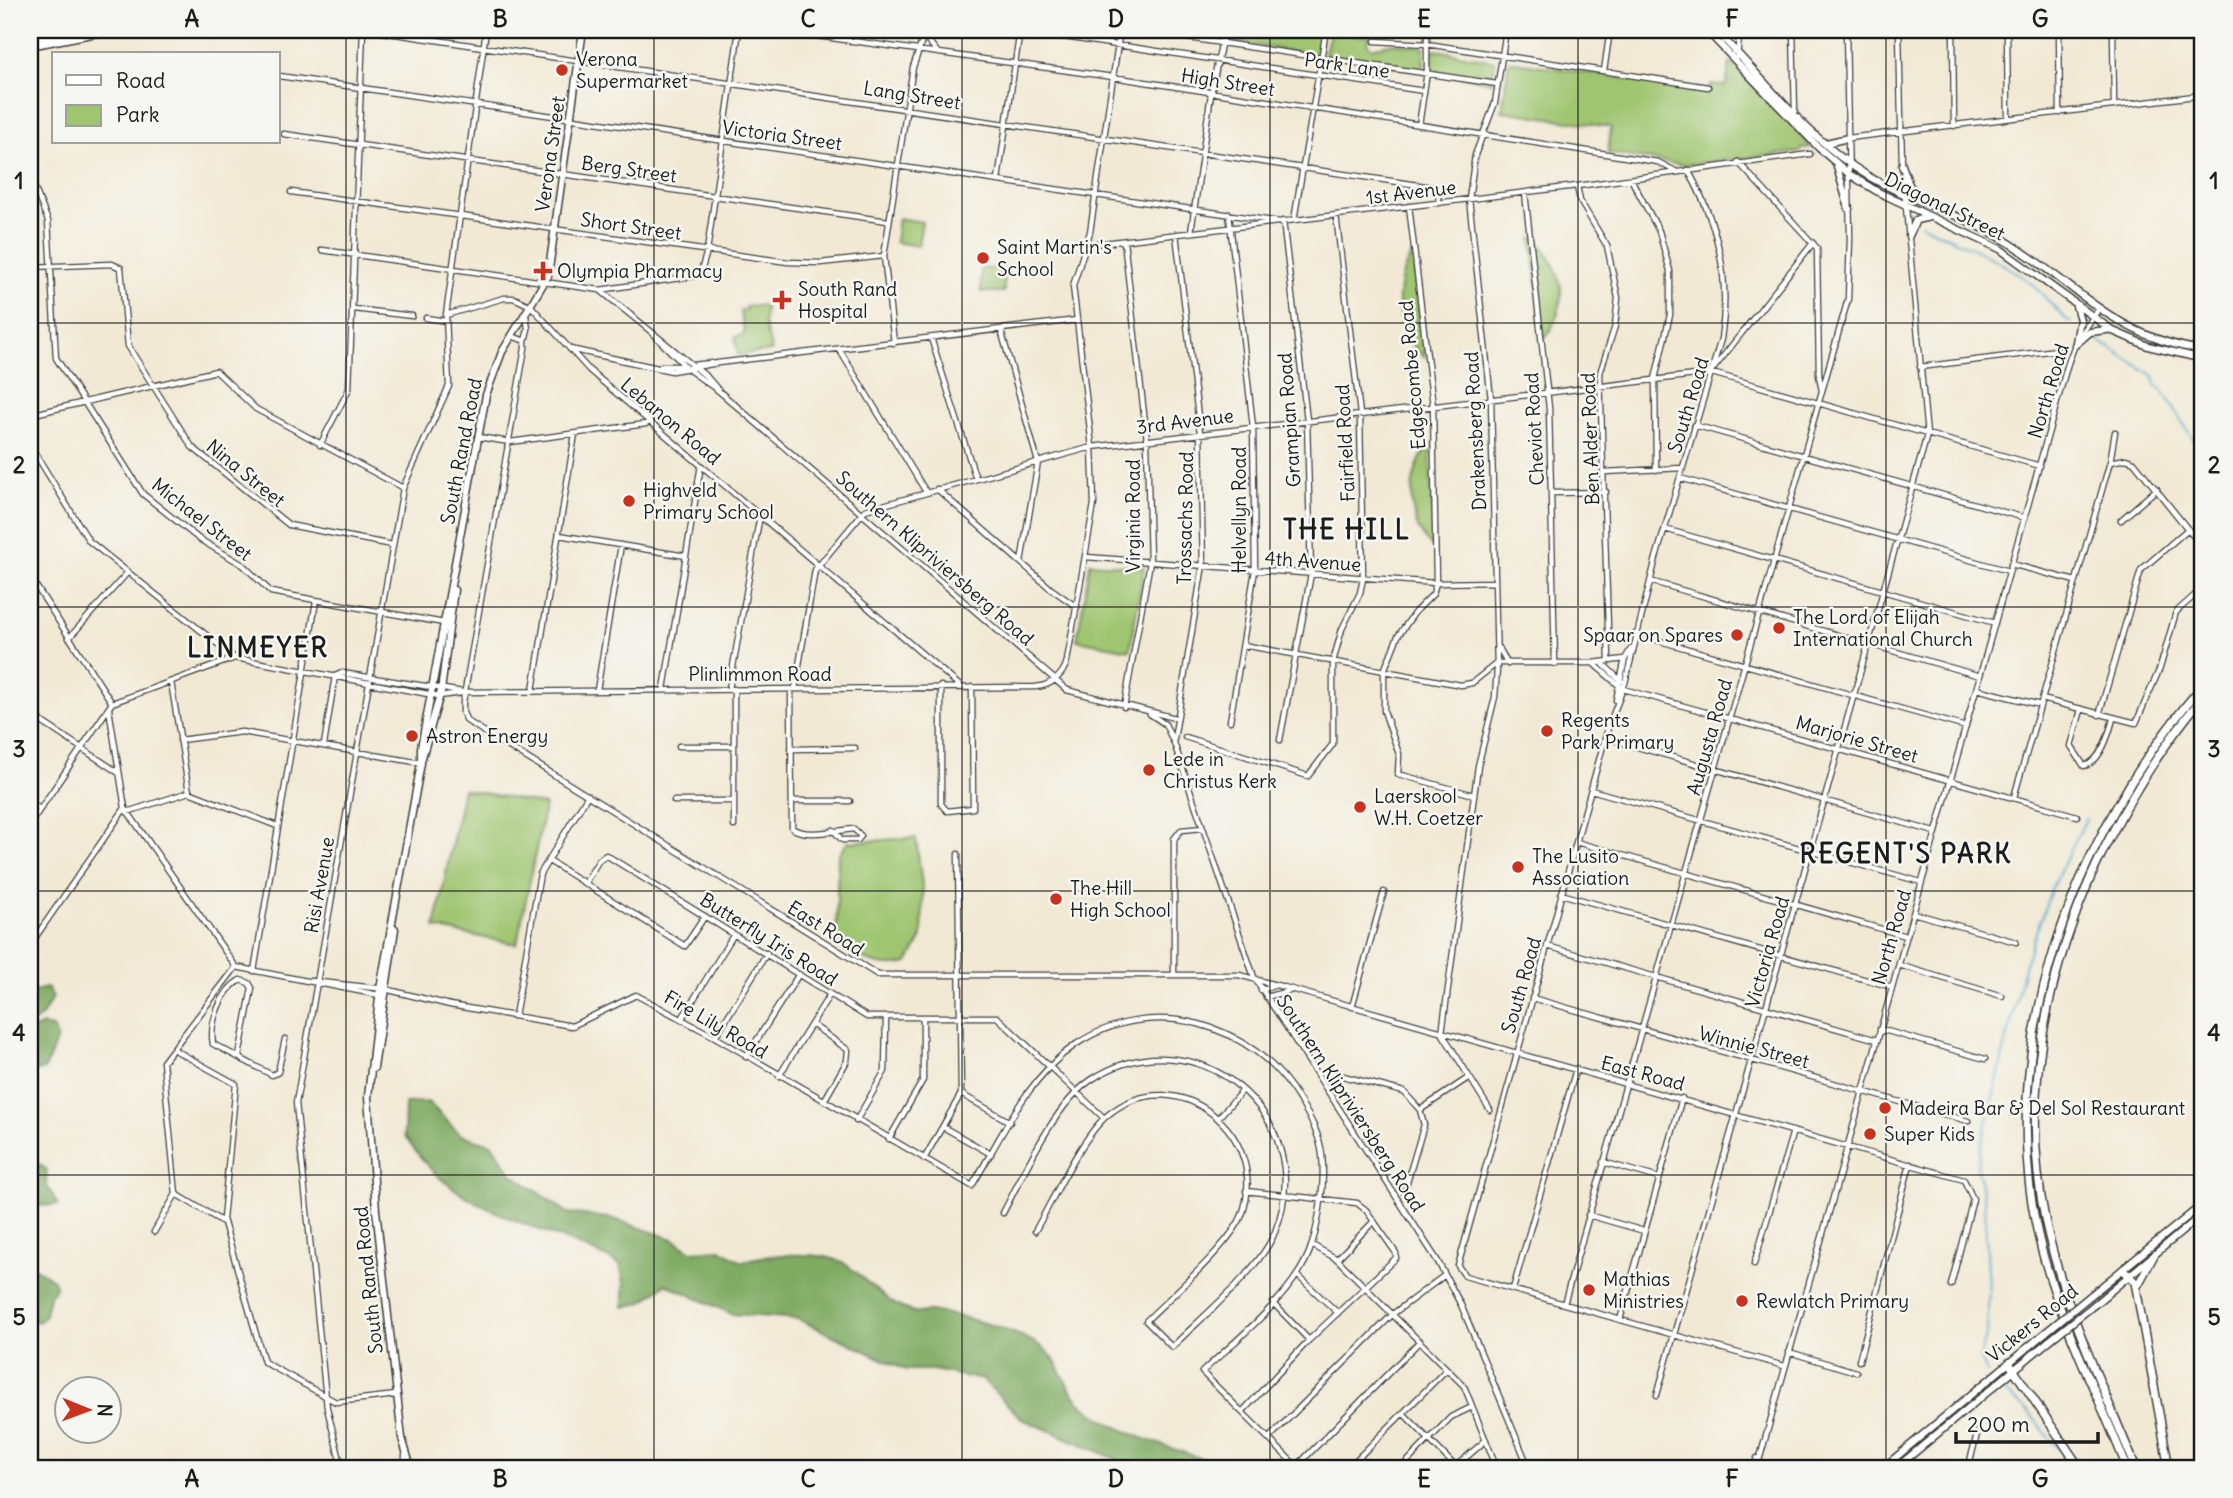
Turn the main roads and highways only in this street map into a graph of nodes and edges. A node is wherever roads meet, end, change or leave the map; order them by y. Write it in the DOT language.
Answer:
graph roads {
  1 [pos="82,30"];
  2 [pos="112,30"];
  3 [pos="583,30"];
  4 [pos="1710,31"];
  5 [pos="30,40"];
  6 [pos="30,46"];
  7 [pos="1737,56"];
  8 [pos="1848,138"];
  9 [pos="1826,143"];
  10 [pos="1834,162"];
  11 [pos="1902,165"];
  12 [pos="1924,202"];
  13 [pos="1849,209"];
  14 [pos="1935,218"];
  15 [pos="1909,236"];
  16 [pos="546,282"];
  17 [pos="2076,305"];
  18 [pos="2112,331"];
  19 [pos="2203,350"];
  20 [pos="2203,359"];
  21 [pos="448,623"];
  22 [pos="2203,685"];
  23 [pos="2203,697"];
  24 [pos="421,762"];
  25 [pos="2203,1204"];
  26 [pos="2203,1214"];
  27 [pos="2154,1255"];
  28 [pos="2123,1270"];
  29 [pos="2131,1274"];
  30 [pos="2137,1289"];
  31 [pos="2011,1367"];
  32 [pos="411,1468"];
  33 [pos="1883,1468"];
  34 [pos="1896,1468"];
  35 [pos="2080,1468"];
  36 [pos="2127,1468"];
  37 [pos="2136,1468"];
  38 [pos="2169,1468"];
  1 -- 5 [label="main road"];
  2 -- 6 [label="main road"];
  3 -- 16 [label="main road, Verona Street"];
  4 -- 7 [label="main road, Diagonal Street"];
  7 -- 9 [label="main road, Diagonal Street"];
  7 -- 10 [label="main road, Diagonal Street"];
  8 -- 9 [label="main road"];
  9 -- 12 [label="main road, Diagonal Street"];
  10 -- 13 [label="main road"];
  10 -- 14 [label="main road, Diagonal Street"];
  11 -- 12 [label="main road"];
  12 -- 19 [label="main road, Diagonal Street"];
  14 -- 15 [label="main road"];
  14 -- 17 [label="main road, Diagonal Street"];
  16 -- 21 [label="main road, South Rand Road"];
  17 -- 18 [label="main road, Diagonal Street"];
  17 -- 18 [label="main road"];
  18 -- 20 [label="main road, Diagonal Street"];
  21 -- 24 [label="main road, South Rand Road"];
  21 -- 24 [label="main road, South Rand Road"];
  22 -- 36 [label="highway"];
  23 -- 37 [label="highway"];
  24 -- 32 [label="main road, South Rand Road"];
  25 -- 28 [label="main road, Vickers Road"];
  26 -- 27 [label="main road, Vickers Road"];
  27 -- 29 [label="main road, Vickers Road"];
  27 -- 30 [label="highway"];
  28 -- 29 [label="highway"];
  28 -- 31 [label="main road, Vickers Road, bridge"];
  29 -- 30 [label="highway"];
  29 -- 31 [label="main road, Vickers Road, bridge"];
  30 -- 38 [label="highway"];
  31 -- 33 [label="main road, Vickers Road"];
  31 -- 34 [label="main road, Vickers Road"];
  31 -- 35 [label="highway"];
}
